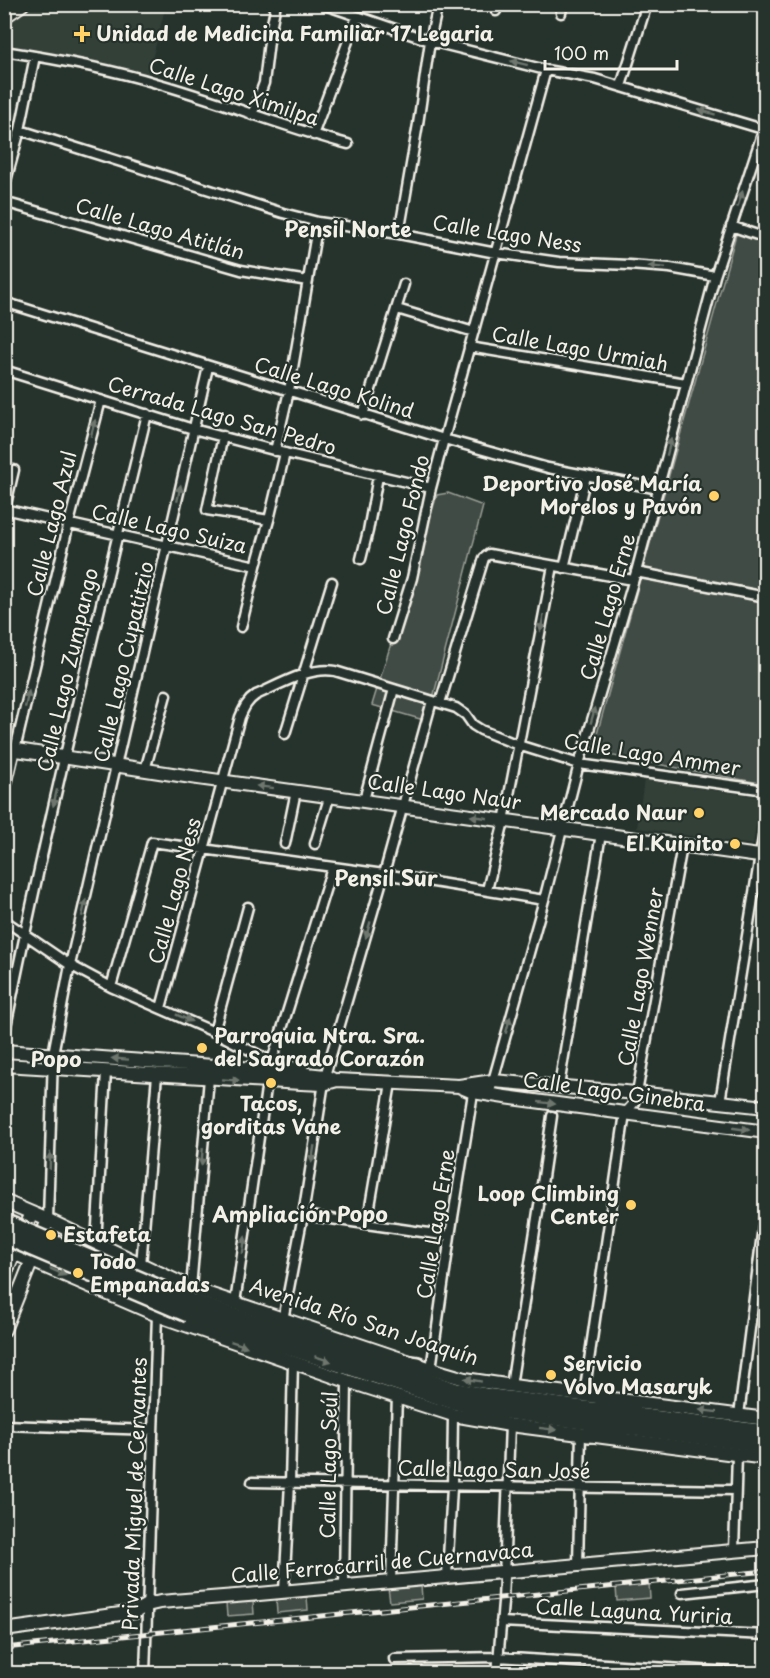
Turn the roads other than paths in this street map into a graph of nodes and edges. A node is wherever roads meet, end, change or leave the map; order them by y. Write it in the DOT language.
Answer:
graph roads {
  1 [pos="23,4"];
  2 [pos="276,4"];
  3 [pos="322,4"];
  4 [pos="438,4"];
  5 [pos="647,4"];
  6 [pos="4,17"];
  7 [pos="357,17"];
  8 [pos="430,41"];
  9 [pos="4,51"];
  10 [pos="35,56"];
  11 [pos="546,70"];
  12 [pos="621,86"];
  13 [pos="252,115"];
  14 [pos="765,127"];
  15 [pos="20,130"];
  16 [pos="313,135"];
  17 [pos="348,144"];
  18 [pos="4,188"];
  19 [pos="4,202"];
  20 [pos="318,222"];
  21 [pos="731,226"];
  22 [pos="399,234"];
  23 [pos="765,238"];
  24 [pos="496,253"];
  25 [pos="715,276"];
  26 [pos="308,281"];
  27 [pos="404,284"];
  28 [pos="4,302"];
  29 [pos="398,309"];
  30 [pos="474,332"];
  31 [pos="469,347"];
  32 [pos="208,367"];
  33 [pos="4,370"];
  34 [pos="686,383"];
  35 [pos="289,391"];
  36 [pos="101,400"];
  37 [pos="147,414"];
  38 [pos="363,415"];
  39 [pos="193,429"];
  40 [pos="223,436"];
  41 [pos="444,439"];
  42 [pos="280,452"];
  43 [pos="14,470"];
  44 [pos="378,476"];
  45 [pos="586,476"];
  46 [pos="431,488"];
  47 [pos="659,489"];
  48 [pos="5,510"];
  49 [pos="270,520"];
  50 [pos="69,523"];
  51 [pos="118,535"];
  52 [pos="167,547"];
  53 [pos="361,559"];
  54 [pos="256,566"];
  55 [pos="553,566"];
  56 [pos="564,568"];
  57 [pos="634,576"];
  58 [pos="332,582"];
  59 [pos="765,597"];
  60 [pos="241,627"];
  61 [pos="393,639"];
  62 [pos="303,675"];
  63 [pos="394,689"];
  64 [pos="165,695"];
  65 [pos="436,702"];
  66 [pos="285,734"];
  67 [pos="518,745"];
  68 [pos="10,748"];
  69 [pos="64,757"];
  70 [pos="579,764"];
  71 [pos="117,766"];
  72 [pos="145,770"];
  73 [pos="221,781"];
  74 [pos="765,790"];
  75 [pos="296,791"];
  76 [pos="330,795"];
  77 [pos="4,796"];
  78 [pos="364,800"];
  79 [pos="403,806"];
  80 [pos="765,819"];
  81 [pos="504,821"];
  82 [pos="562,828"];
  83 [pos="601,834"];
  84 [pos="285,844"];
  85 [pos="315,844"];
  86 [pos="682,846"];
  87 [pos="203,850"];
  88 [pos="763,857"];
  89 [pos="332,868"];
  90 [pos="384,874"];
  91 [pos="487,890"];
  92 [pos="544,900"];
  93 [pos="248,907"];
  94 [pos="4,920"];
  95 [pos="24,934"];
  96 [pos="70,965"];
  97 [pos="111,987"];
  98 [pos="161,1008"];
  99 [pos="214,1032"];
  100 [pos="4,1037"];
  101 [pos="4,1051"];
  102 [pos="53,1054"];
  103 [pos="4,1065"];
  104 [pos="52,1068"];
  105 [pos="269,1071"];
  106 [pos="106,1072"];
  107 [pos="157,1075"];
  108 [pos="209,1078"];
  109 [pos="328,1080"];
  110 [pos="493,1081"];
  111 [pos="391,1083"];
  112 [pos="559,1086"];
  113 [pos="474,1088"];
  114 [pos="637,1092"];
  115 [pos="489,1095"];
  116 [pos="720,1102"];
  117 [pos="765,1107"];
  118 [pos="625,1113"];
  119 [pos="552,1116"];
  120 [pos="765,1132"];
  121 [pos="542,1184"];
  122 [pos="4,1201"];
  123 [pos="765,1203"];
  124 [pos="539,1205"];
  125 [pos="32,1213"];
  126 [pos="303,1215"];
  127 [pos="48,1220"];
  128 [pos="4,1222"];
  129 [pos="367,1224"];
  130 [pos="4,1236"];
  131 [pos="450,1236"];
  132 [pos="96,1243"];
  133 [pos="9,1251"];
  134 [pos="31,1261"];
  135 [pos="141,1265"];
  136 [pos="157,1272"];
  137 [pos="4,1276"];
  138 [pos="190,1301"];
  139 [pos="235,1303"];
  140 [pos="140,1309"];
  141 [pos="157,1315"];
  142 [pos="283,1320"];
  143 [pos="4,1330"];
  144 [pos="357,1357"];
  145 [pos="293,1363"];
  146 [pos="424,1367"];
  147 [pos="369,1374"];
  148 [pos="347,1381"];
  149 [pos="511,1386"];
  150 [pos="585,1395"];
  151 [pos="397,1396"];
  152 [pos="602,1398"];
  153 [pos="453,1415"];
  154 [pos="739,1415"];
  155 [pos="765,1419"];
  156 [pos="655,1424"];
  157 [pos="4,1425"];
  158 [pos="510,1425"];
  159 [pos="153,1430"];
  160 [pos="765,1433"];
  161 [pos="585,1434"];
  162 [pos="765,1445"];
  163 [pos="737,1454"];
  164 [pos="765,1458"];
  165 [pos="252,1482"];
  166 [pos="290,1483"];
  167 [pos="346,1484"];
  168 [pos="393,1485"];
  169 [pos="452,1487"];
  170 [pos="580,1487"];
  171 [pos="507,1488"];
  172 [pos="735,1490"];
  173 [pos="765,1548"];
  174 [pos="734,1551"];
  175 [pos="578,1565"];
  176 [pos="504,1571"];
  177 [pos="447,1576"];
  178 [pos="391,1582"];
  179 [pos="765,1584"];
  180 [pos="344,1586"];
  181 [pos="284,1591"];
  182 [pos="682,1593"];
  183 [pos="147,1605"];
  184 [pos="501,1622"];
  185 [pos="4,1630"];
  186 [pos="765,1635"];
  187 [pos="498,1657"];
  188 [pos="394,1659"];
  189 [pos="145,1674"];
  190 [pos="498,1674"];
  191 [pos="762,1674"];
  1 -- 6 [label="street"];
  2 -- 13 [label="street"];
  3 -- 7 [label="street"];
  4 -- 8 [label="street"];
  5 -- 12 [label="street"];
  7 -- 8 [label="street"];
  7 -- 16 [label="street"];
  11 -- 8 [label="street, one-way"];
  8 -- 22 [label="street"];
  9 -- 10 [label="street, Calle Lago Ximilpa"];
  10 -- 13 [label="street, Calle Lago Ximilpa"];
  10 -- 15 [label="street"];
  11 -- 12 [label="street"];
  11 -- 24 [label="street, Calle Lago Fondo"];
  14 -- 12 [label="street, one-way"];
  13 -- 16 [label="street, Calle Lago Ximilpa"];
  21 -- 14 [label="street, Calle Lago Erne, one-way"];
  15 -- 18 [label="street"];
  15 -- 20 [label="street, Calle Lago Ness"];
  16 -- 17 [label="street, Calle Lago Ximilpa"];
  19 -- 26 [label="street, Calle Lago Atitlán"];
  20 -- 22 [label="street, Calle Lago Ness"];
  20 -- 26 [label="street"];
  21 -- 23 [label="street"];
  21 -- 25 [label="street, Calle Lago Erne"];
  22 -- 24 [label="street, Calle Lago Ness"];
  25 -- 24 [label="street, Calle Lago Ness, one-way"];
  24 -- 30 [label="street, Calle Lago Fondo"];
  25 -- 34 [label="street, Calle Lago Erne"];
  26 -- 35 [label="street"];
  27 -- 29 [label="street"];
  28 -- 32 [label="street, Calle Lago Kolind"];
  29 -- 30 [label="street"];
  29 -- 38 [label="street"];
  30 -- 31 [label="street, Calle Lago Fondo"];
  31 -- 34 [label="street, Calle Lago Urmiah"];
  31 -- 41 [label="street, Calle Lago Fondo"];
  32 -- 35 [label="street, Calle Lago Kolind"];
  32 -- 39 [label="street, Calle Lago Cupatitzio"];
  33 -- 36 [label="street, Cerrada Lago San Pedro"];
  47 -- 34 [label="street, Calle Lago Erne, one-way"];
  35 -- 38 [label="street, Calle Lago Kolind"];
  35 -- 42 [label="street"];
  36 -- 37 [label="street, Cerrada Lago San Pedro"];
  50 -- 36 [label="street, Calle Lago Azul, one-way"];
  37 -- 39 [label="street, Cerrada Lago San Pedro"];
  37 -- 51 [label="street, Calle Lago Zumpango"];
  38 -- 41 [label="street, Calle Lago Kolind"];
  39 -- 40 [label="street, Cerrada Lago San Pedro"];
  52 -- 39 [label="street, Calle Lago Cupatitzio, one-way"];
  40 -- 42 [label="street, Cerrada Lago San Pedro"];
  40 -- 49 [label="street"];
  41 -- 45 [label="street, Calle Lago Kolind"];
  41 -- 46 [label="street, Calle Lago Fondo"];
  42 -- 44 [label="street, Cerrada Lago San Pedro"];
  42 -- 49 [label="street"];
  43 -- 48 [label="street"];
  44 -- 46 [label="street, Cerrada Lago San Pedro"];
  44 -- 53 [label="street"];
  45 -- 47 [label="street, Calle Lago Kolind"];
  45 -- 56 [label="street"];
  46 -- 61 [label="street, Calle Lago Fondo"];
  47 -- 57 [label="street, Calle Lago Erne"];
  48 -- 50 [label="street, Calle Lago Suiza"];
  49 -- 54 [label="street"];
  50 -- 51 [label="street, Calle Lago Suiza"];
  68 -- 50 [label="street, Calle Lago Azul, one-way"];
  51 -- 52 [label="street, Calle Lago Suiza"];
  51 -- 69 [label="street, Calle Lago Zumpango"];
  52 -- 54 [label="street, Calle Lago Suiza"];
  52 -- 71 [label="street, Calle Lago Cupatitzio"];
  54 -- 60 [label="street"];
  55 -- 56 [label="street"];
  55 -- 65 [label="street"];
  55 -- 67 [label="street, one-way"];
  56 -- 57 [label="street"];
  57 -- 59 [label="street"];
  70 -- 57 [label="street, Calle Lago Erne, one-way"];
  58 -- 62 [label="street"];
  62 -- 63 [label="street, Calle Lago Ammer"];
  62 -- 66 [label="street"];
  62 -- 73 [label="street, Calle Lago Ammer"];
  63 -- 65 [label="street, Calle Lago Ammer"];
  63 -- 78 [label="street"];
  64 -- 72 [label="street"];
  65 -- 67 [label="street, Calle Lago Ammer"];
  65 -- 79 [label="street"];
  67 -- 70 [label="street, Calle Lago Ammer"];
  67 -- 81 [label="street"];
  68 -- 69 [label="street, Calle Lago Naur"];
  68 -- 77 [label="street, Calle Lago Azul"];
  69 -- 71 [label="street, Calle Lago Naur"];
  69 -- 95 [label="street, Calle Lago Zumpango, one-way"];
  70 -- 74 [label="street, Calle Lago Ammer"];
  70 -- 82 [label="street, Calle Lago Erne"];
  71 -- 72 [label="street, Calle Lago Naur"];
  96 -- 71 [label="street, Calle Lago Cupatitzio, one-way"];
  72 -- 73 [label="street, Calle Lago Naur"];
  75 -- 73 [label="street, Calle Lago Naur, one-way"];
  73 -- 87 [label="street, Calle Lago Ness"];
  75 -- 76 [label="street, Calle Lago Naur"];
  75 -- 84 [label="street"];
  76 -- 78 [label="street, Calle Lago Naur"];
  76 -- 85 [label="street"];
  78 -- 79 [label="street, Calle Lago Naur"];
  81 -- 79 [label="street, Calle Lago Naur, one-way"];
  79 -- 90 [label="street"];
  80 -- 88 [label="street"];
  81 -- 82 [label="street, Calle Lago Naur"];
  81 -- 91 [label="street"];
  82 -- 83 [label="street, Calle Lago Naur"];
  82 -- 92 [label="street, Calle Lago Erne"];
  83 -- 86 [label="street, Calle Lago Naur"];
  83 -- 112 [label="street"];
  86 -- 88 [label="street, Calle Lago Naur"];
  86 -- 114 [label="street, Calle Lago Wenner"];
  87 -- 89 [label="street"];
  87 -- 97 [label="street"];
  87 -- 98 [label="street, Calle Lago Ness"];
  88 -- 116 [label="street"];
  89 -- 90 [label="street"];
  89 -- 105 [label="street"];
  90 -- 91 [label="street"];
  90 -- 109 [label="street, one-way"];
  91 -- 92 [label="street"];
  110 -- 92 [label="street, Calle Lago Erne, one-way"];
  93 -- 99 [label="street"];
  94 -- 95 [label="street"];
  95 -- 96 [label="street"];
  95 -- 100 [label="street, Calle Lago Zumpango"];
  96 -- 97 [label="street"];
  96 -- 102 [label="street, Calle Lago Cupatitzio"];
  97 -- 98 [label="street"];
  98 -- 99 [label="street, one-way"];
  99 -- 105 [label="street"];
  101 -- 102 [label="street"];
  102 -- 104 [label="street, Calle Lago Cupatitzio"];
  105 -- 102 [label="street, one-way"];
  103 -- 104 [label="street"];
  104 -- 106 [label="street"];
  127 -- 104 [label="street, Calle Lago Cupatitzio, one-way"];
  108 -- 105 [label="street, one-way"];
  105 -- 109 [label="street, Calle Lago Ginebra"];
  139 -- 105 [label="street, one-way"];
  106 -- 107 [label="street"];
  106 -- 132 [label="street"];
  107 -- 108 [label="street"];
  107 -- 135 [label="street"];
  108 -- 138 [label="street, one-way"];
  109 -- 111 [label="street, Calle Lago Ginebra"];
  109 -- 126 [label="street, one-way"];
  110 -- 112 [label="street, Calle Lago Ginebra"];
  110 -- 113 [label="street, Calle Lago Ginebra"];
  110 -- 115 [label="street, Calle Lago Erne"];
  111 -- 113 [label="street, Calle Lago Ginebra"];
  111 -- 129 [label="street"];
  112 -- 114 [label="street, Calle Lago Ginebra"];
  113 -- 115 [label="street, Calle Lago Ginebra"];
  113 -- 131 [label="street, Calle Lago Erne"];
  114 -- 116 [label="street, Calle Lago Ginebra"];
  114 -- 118 [label="street, Calle Lago Wenner"];
  115 -- 118 [label="street, Calle Lago Ginebra, one-way"];
  116 -- 117 [label="street, Calle Lago Ginebra"];
  118 -- 120 [label="street, Calle Lago Ginebra, one-way"];
  118 -- 150 [label="street, Calle Lago Wenner"];
  119 -- 121 [label="street"];
  122 -- 125 [label="street, Avenida Río San Joaquín"];
  123 -- 154 [label="street"];
  124 -- 149 [label="street"];
  125 -- 127 [label="street, Avenida Río San Joaquín"];
  125 -- 133 [label="street"];
  126 -- 129 [label="street"];
  126 -- 142 [label="street"];
  127 -- 132 [label="street, Avenida Río San Joaquín"];
  127 -- 134 [label="street"];
  128 -- 138 [label="highway, Avenida Río San Joaquín, bridge"];
  129 -- 131 [label="street"];
  130 -- 138 [label="highway, Avenida Río San Joaquín, bridge"];
  131 -- 146 [label="street, Calle Lago Erne"];
  132 -- 135 [label="street, Avenida Río San Joaquín"];
  133 -- 134 [label="street"];
  133 -- 137 [label="street"];
  134 -- 140 [label="street, one-way"];
  134 -- 143 [label="street"];
  135 -- 136 [label="street, Avenida Río San Joaquín"];
  136 -- 138 [label="street, Avenida Río San Joaquín"];
  136 -- 140 [label="street"];
  138 -- 139 [label="street, Avenida Río San Joaquín"];
  138 -- 144 [label="highway, Avenida Río San Joaquín"];
  138 -- 147 [label="highway, Avenida Río San Joaquín, one-way"];
  139 -- 142 [label="street, Avenida Río San Joaquín"];
  140 -- 141 [label="street"];
  141 -- 145 [label="street, one-way"];
  141 -- 159 [label="street, Privada Miguel de Cervantes"];
  142 -- 146 [label="street, Avenida Río San Joaquín"];
  144 -- 146 [label="highway"];
  144 -- 156 [label="highway, Avenida Río San Joaquín"];
  145 -- 148 [label="street"];
  145 -- 166 [label="street"];
  149 -- 146 [label="street, Avenida Río San Joaquín, one-way"];
  147 -- 151 [label="highway"];
  147 -- 156 [label="highway, Avenida Río San Joaquín"];
  148 -- 151 [label="street"];
  148 -- 167 [label="street, Calle Lago Seúl"];
  149 -- 150 [label="street, Avenida Río San Joaquín"];
  150 -- 152 [label="street, Avenida Río San Joaquín"];
  151 -- 153 [label="street"];
  151 -- 168 [label="street"];
  154 -- 152 [label="street, Avenida Río San Joaquín, one-way"];
  152 -- 156 [label="highway"];
  153 -- 158 [label="street"];
  153 -- 169 [label="street"];
  154 -- 155 [label="street, Avenida Río San Joaquín"];
  156 -- 160 [label="highway, Avenida Río San Joaquín"];
  156 -- 161 [label="highway"];
  156 -- 162 [label="highway, Avenida Río San Joaquín"];
  157 -- 159 [label="street"];
  158 -- 161 [label="street, one-way"];
  158 -- 171 [label="street"];
  159 -- 183 [label="street, Privada Miguel de Cervantes"];
  161 -- 163 [label="street"];
  161 -- 170 [label="street"];
  163 -- 164 [label="street"];
  163 -- 172 [label="street"];
  165 -- 166 [label="street, Calle Lago San José"];
  166 -- 167 [label="street, Calle Lago San José"];
  166 -- 181 [label="street"];
  167 -- 168 [label="street, Calle Lago San José"];
  167 -- 180 [label="street, Calle Lago Seúl"];
  168 -- 169 [label="street, Calle Lago San José"];
  168 -- 178 [label="street"];
  169 -- 171 [label="street, Calle Lago San José"];
  169 -- 177 [label="street"];
  170 -- 171 [label="street, Calle Lago San José"];
  170 -- 172 [label="street, Calle Lago San José"];
  170 -- 175 [label="street"];
  171 -- 176 [label="street"];
  172 -- 174 [label="street"];
  173 -- 174 [label="street, Calle Ferrocarril de Cuernavaca"];
  174 -- 175 [label="street, Calle Ferrocarril de Cuernavaca"];
  175 -- 176 [label="street, Calle Ferrocarril de Cuernavaca"];
  176 -- 177 [label="street, Calle Ferrocarril de Cuernavaca"];
  176 -- 184 [label="street"];
  177 -- 178 [label="street, Calle Ferrocarril de Cuernavaca"];
  178 -- 180 [label="street, Calle Ferrocarril de Cuernavaca"];
  179 -- 182 [label="street"];
  180 -- 181 [label="street, Calle Ferrocarril de Cuernavaca"];
  181 -- 183 [label="street, Calle Ferrocarril de Cuernavaca"];
  183 -- 185 [label="street, Calle Ferrocarril de Cuernavaca"];
  183 -- 189 [label="street, Privada Miguel de Cervantes"];
  184 -- 186 [label="street, Calle Laguna Yuriria"];
  184 -- 187 [label="street"];
  187 -- 188 [label="street"];
  187 -- 190 [label="street"];
  187 -- 191 [label="street"];
}
